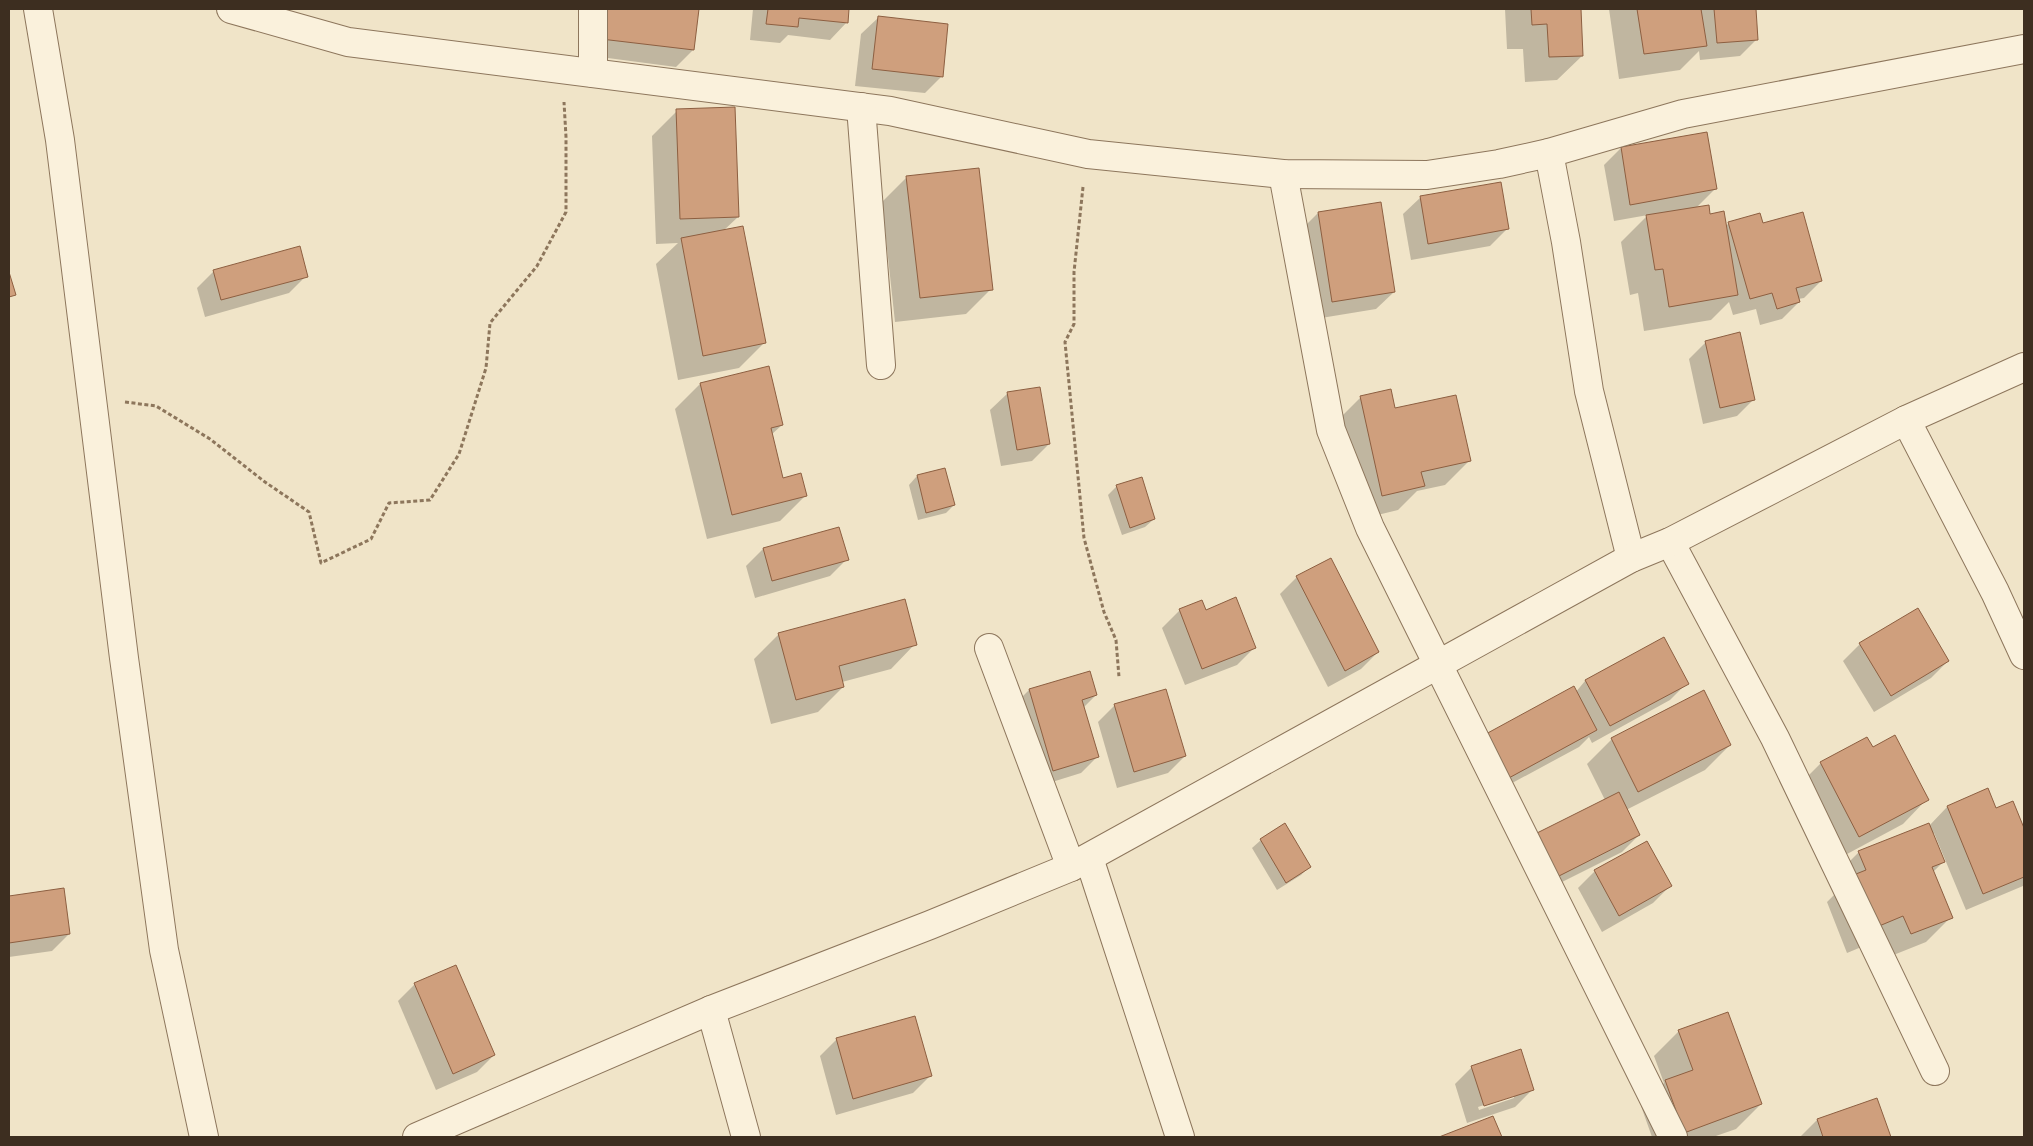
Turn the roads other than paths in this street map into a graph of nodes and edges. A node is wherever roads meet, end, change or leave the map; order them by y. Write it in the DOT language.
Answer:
graph roads {
  1 [pos="38,9"];
  2 [pos="231,9"];
  3 [pos="593,9"];
  4 [pos="2024,49"];
  5 [pos="593,73"];
  6 [pos="861,107"];
  7 [pos="1549,153"];
  8 [pos="1283,174"];
  9 [pos="881,365"];
  10 [pos="2024,367"];
  11 [pos="1906,420"];
  12 [pos="1670,542"];
  13 [pos="1631,558"];
  14 [pos="989,648"];
  15 [pos="2024,655"];
  16 [pos="1438,666"];
  17 [pos="1080,862"];
  18 [pos="711,1010"];
  19 [pos="1935,1071"];
  20 [pos="204,1137"];
  21 [pos="417,1137"];
  22 [pos="746,1137"];
  23 [pos="1180,1137"];
  24 [pos="1673,1137"];
  1 -- 20 [label="street"];
  2 -- 5 [label="street"];
  3 -- 5 [label="street"];
  4 -- 7 [label="street"];
  5 -- 6 [label="street"];
  6 -- 8 [label="street"];
  6 -- 9 [label="street"];
  7 -- 8 [label="street"];
  7 -- 13 [label="street"];
  8 -- 16 [label="street"];
  10 -- 11 [label="street"];
  11 -- 12 [label="street"];
  11 -- 15 [label="street"];
  12 -- 13 [label="street"];
  12 -- 19 [label="street"];
  13 -- 16 [label="street"];
  14 -- 17 [label="street"];
  16 -- 17 [label="street"];
  16 -- 24 [label="street"];
  17 -- 18 [label="street"];
  17 -- 23 [label="street"];
  18 -- 21 [label="street"];
  18 -- 22 [label="street"];
}
